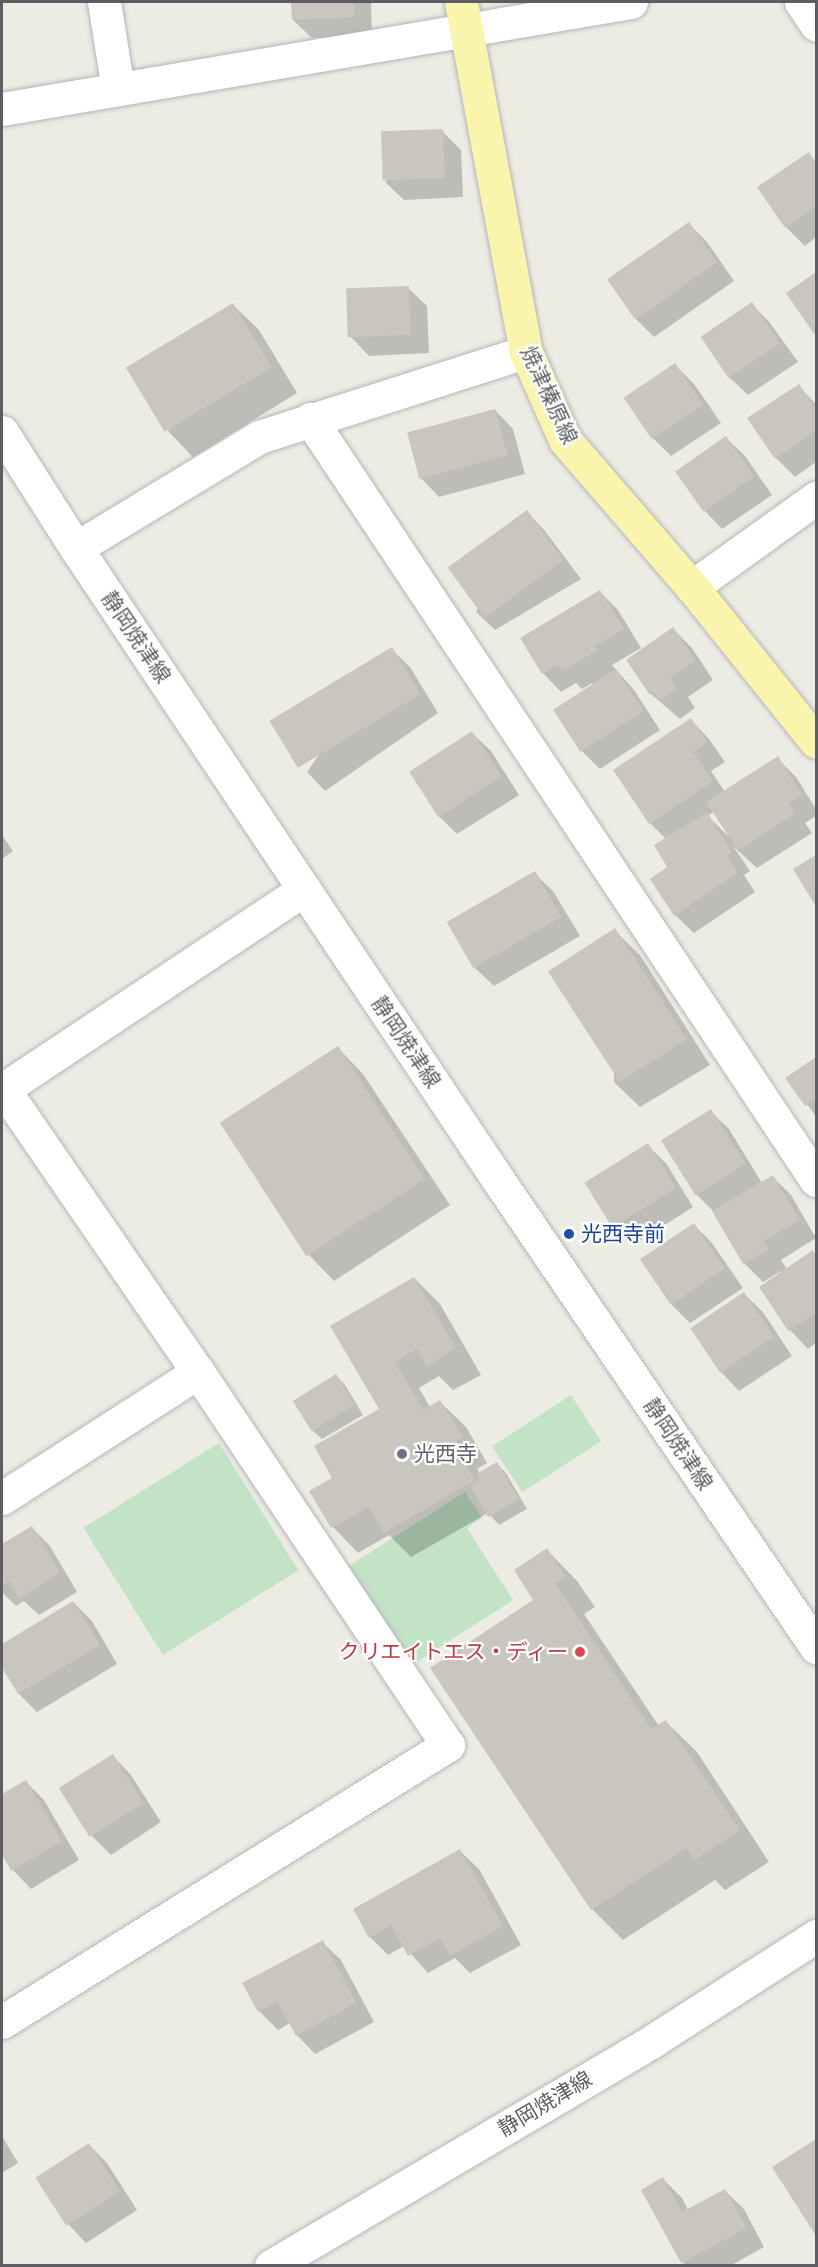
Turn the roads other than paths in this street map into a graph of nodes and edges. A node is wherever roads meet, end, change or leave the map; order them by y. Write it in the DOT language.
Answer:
graph roads {
  1 [pos="104,2"];
  2 [pos="631,2"];
  3 [pos="801,2"];
  4 [pos="464,15"];
  5 [pos="816,24"];
  6 [pos="118,89"];
  7 [pos="2,109"];
  8 [pos="526,352"];
  9 [pos="310,419"];
  10 [pos="2,432"];
  11 [pos="816,498"];
  12 [pos="76,548"];
  13 [pos="692,587"];
  14 [pos="816,742"];
  15 [pos="304,889"];
  16 [pos="2,1089"];
  17 [pos="816,1180"];
  18 [pos="198,1372"];
  19 [pos="2,1498"];
  20 [pos="816,1647"];
  21 [pos="816,1936"];
  22 [pos="2,2022"];
  23 [pos="271,2265"];
  1 -- 6 [label="street"];
  2 -- 4 [label="street"];
  3 -- 5 [label="street"];
  4 -- 6 [label="street"];
  4 -- 8 [label="main road, 焼津榛原線"];
  6 -- 7 [label="street"];
  8 -- 9 [label="street"];
  8 -- 13 [label="main road, 焼津榛原線"];
  9 -- 12 [label="street"];
  9 -- 17 [label="street"];
  10 -- 12 [label="street, 静岡焼津線"];
  11 -- 13 [label="street"];
  12 -- 15 [label="street, 静岡焼津線"];
  13 -- 14 [label="main road, 焼津榛原線"];
  15 -- 16 [label="street"];
  15 -- 20 [label="street, 静岡焼津線"];
  16 -- 18 [label="street"];
  18 -- 19 [label="street"];
  18 -- 22 [label="street"];
  21 -- 23 [label="street, 静岡焼津線"];
}
